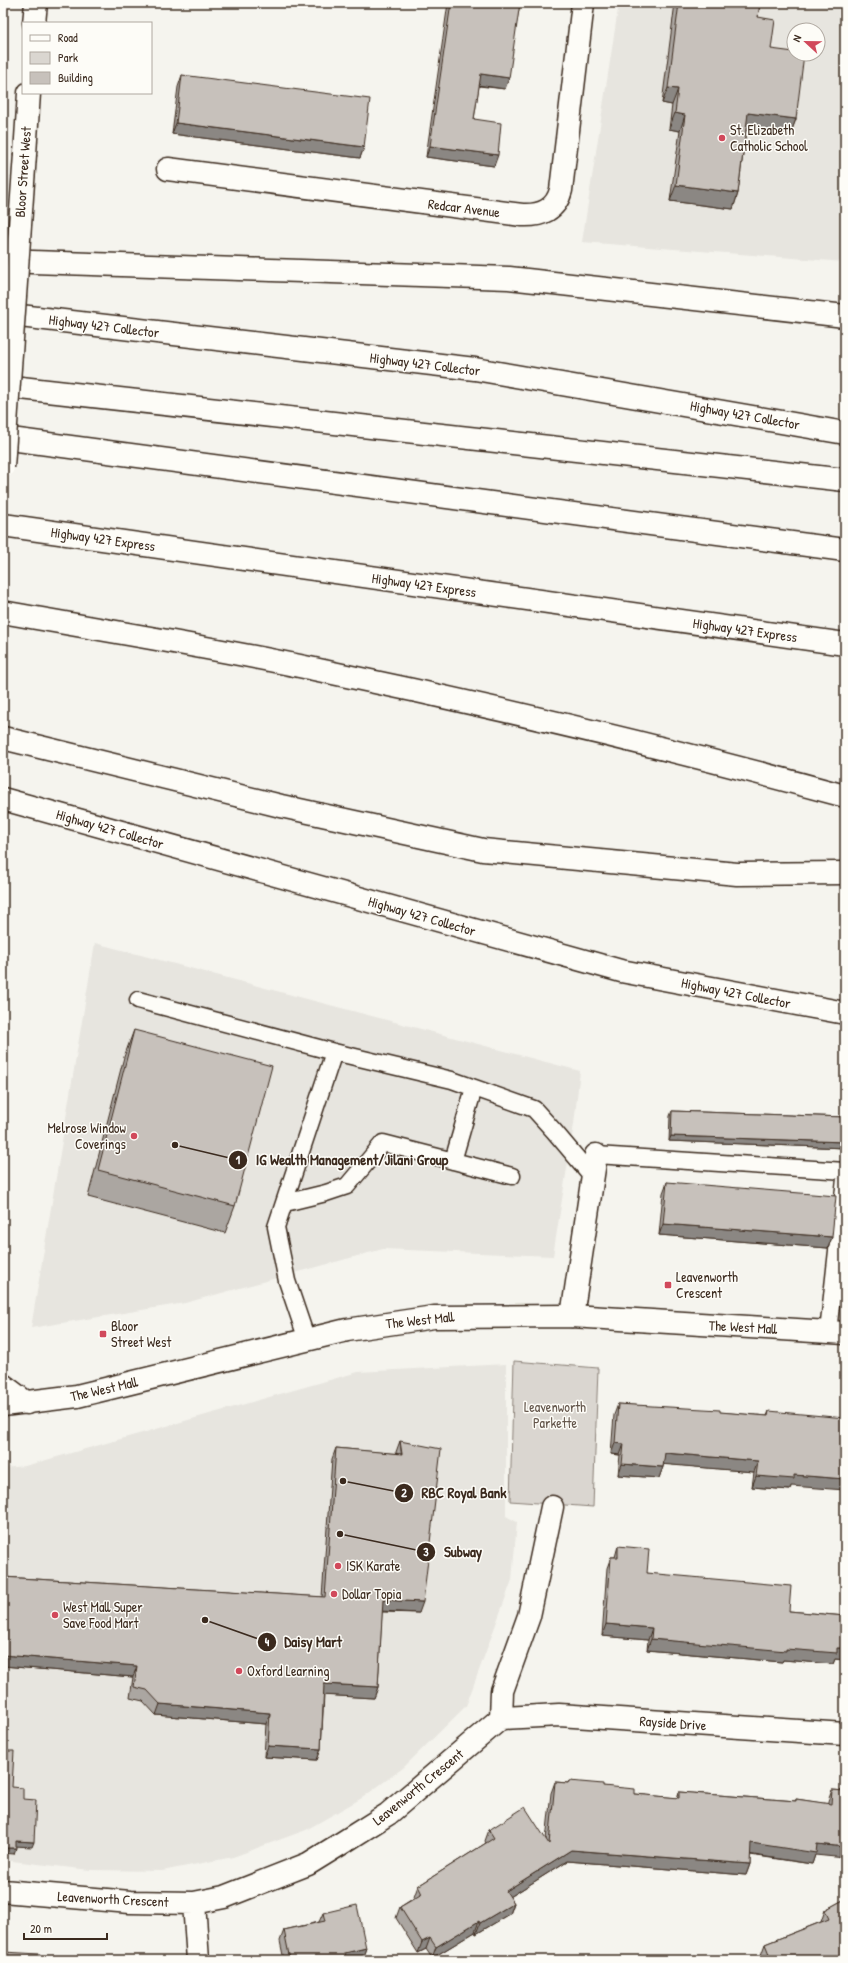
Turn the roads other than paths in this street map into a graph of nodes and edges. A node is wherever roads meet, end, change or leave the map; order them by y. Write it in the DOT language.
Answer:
graph roads {
  1 [pos="36,3"];
  2 [pos="583,3"];
  3 [pos="34,22"];
  4 [pos="29,94"];
  5 [pos="168,169"];
  6 [pos="3,261"];
  7 [pos="3,314"];
  8 [pos="845,316"];
  9 [pos="3,386"];
  10 [pos="845,433"];
  11 [pos="3,438"];
  12 [pos="3,467"];
  13 [pos="845,480"];
  14 [pos="3,525"];
  15 [pos="845,550"];
  16 [pos="3,612"];
  17 [pos="845,644"];
  18 [pos="3,738"];
  19 [pos="837,793"];
  20 [pos="3,799"];
  21 [pos="845,873"];
  22 [pos="138,1000"];
  23 [pos="845,1013"];
  24 [pos="334,1052"];
  25 [pos="474,1088"];
  26 [pos="596,1154"];
  27 [pos="453,1161"];
  28 [pos="845,1171"];
  29 [pos="512,1176"];
  30 [pos="592,1176"];
  31 [pos="845,1179"];
  32 [pos="285,1202"];
  33 [pos="572,1316"];
  34 [pos="836,1333"];
  35 [pos="308,1340"];
  36 [pos="3,1384"];
  37 [pos="27,1403"];
  38 [pos="3,1405"];
  39 [pos="552,1507"];
  40 [pos="501,1718"];
  41 [pos="845,1734"];
  42 [pos="3,1891"];
  43 [pos="194,1903"];
  44 [pos="198,1960"];
  1 -- 3 [label="main road"];
  2 -- 5 [label="main road, Redcar Avenue"];
  4 -- 12 [label="main road, Bloor Street West, bridge"];
  6 -- 8 [label="main road"];
  7 -- 10 [label="main road, Highway 427 Collector"];
  9 -- 13 [label="main road"];
  11 -- 15 [label="main road"];
  14 -- 17 [label="main road, Highway 427 Express"];
  16 -- 19 [label="main road"];
  18 -- 21 [label="main road"];
  20 -- 23 [label="main road, Highway 427 Collector"];
  22 -- 24 [label="lane"];
  24 -- 25 [label="lane"];
  24 -- 32 [label="lane"];
  25 -- 27 [label="lane"];
  25 -- 30 [label="lane"];
  26 -- 28 [label="lane"];
  26 -- 30 [label="main road"];
  27 -- 29 [label="lane"];
  27 -- 32 [label="lane"];
  30 -- 33 [label="main road"];
  31 -- 34 [label="lane"];
  32 -- 35 [label="lane"];
  33 -- 34 [label="main road, The West Mall"];
  33 -- 35 [label="main road, The West Mall"];
  35 -- 37 [label="main road, The West Mall"];
  36 -- 37 [label="main road"];
  37 -- 38 [label="main road, The West Mall"];
  39 -- 40 [label="main road"];
  40 -- 41 [label="main road, Rayside Drive"];
  40 -- 43 [label="main road, Leavenworth Crescent"];
  42 -- 43 [label="main road, Leavenworth Crescent"];
  43 -- 44 [label="main road"];
}
